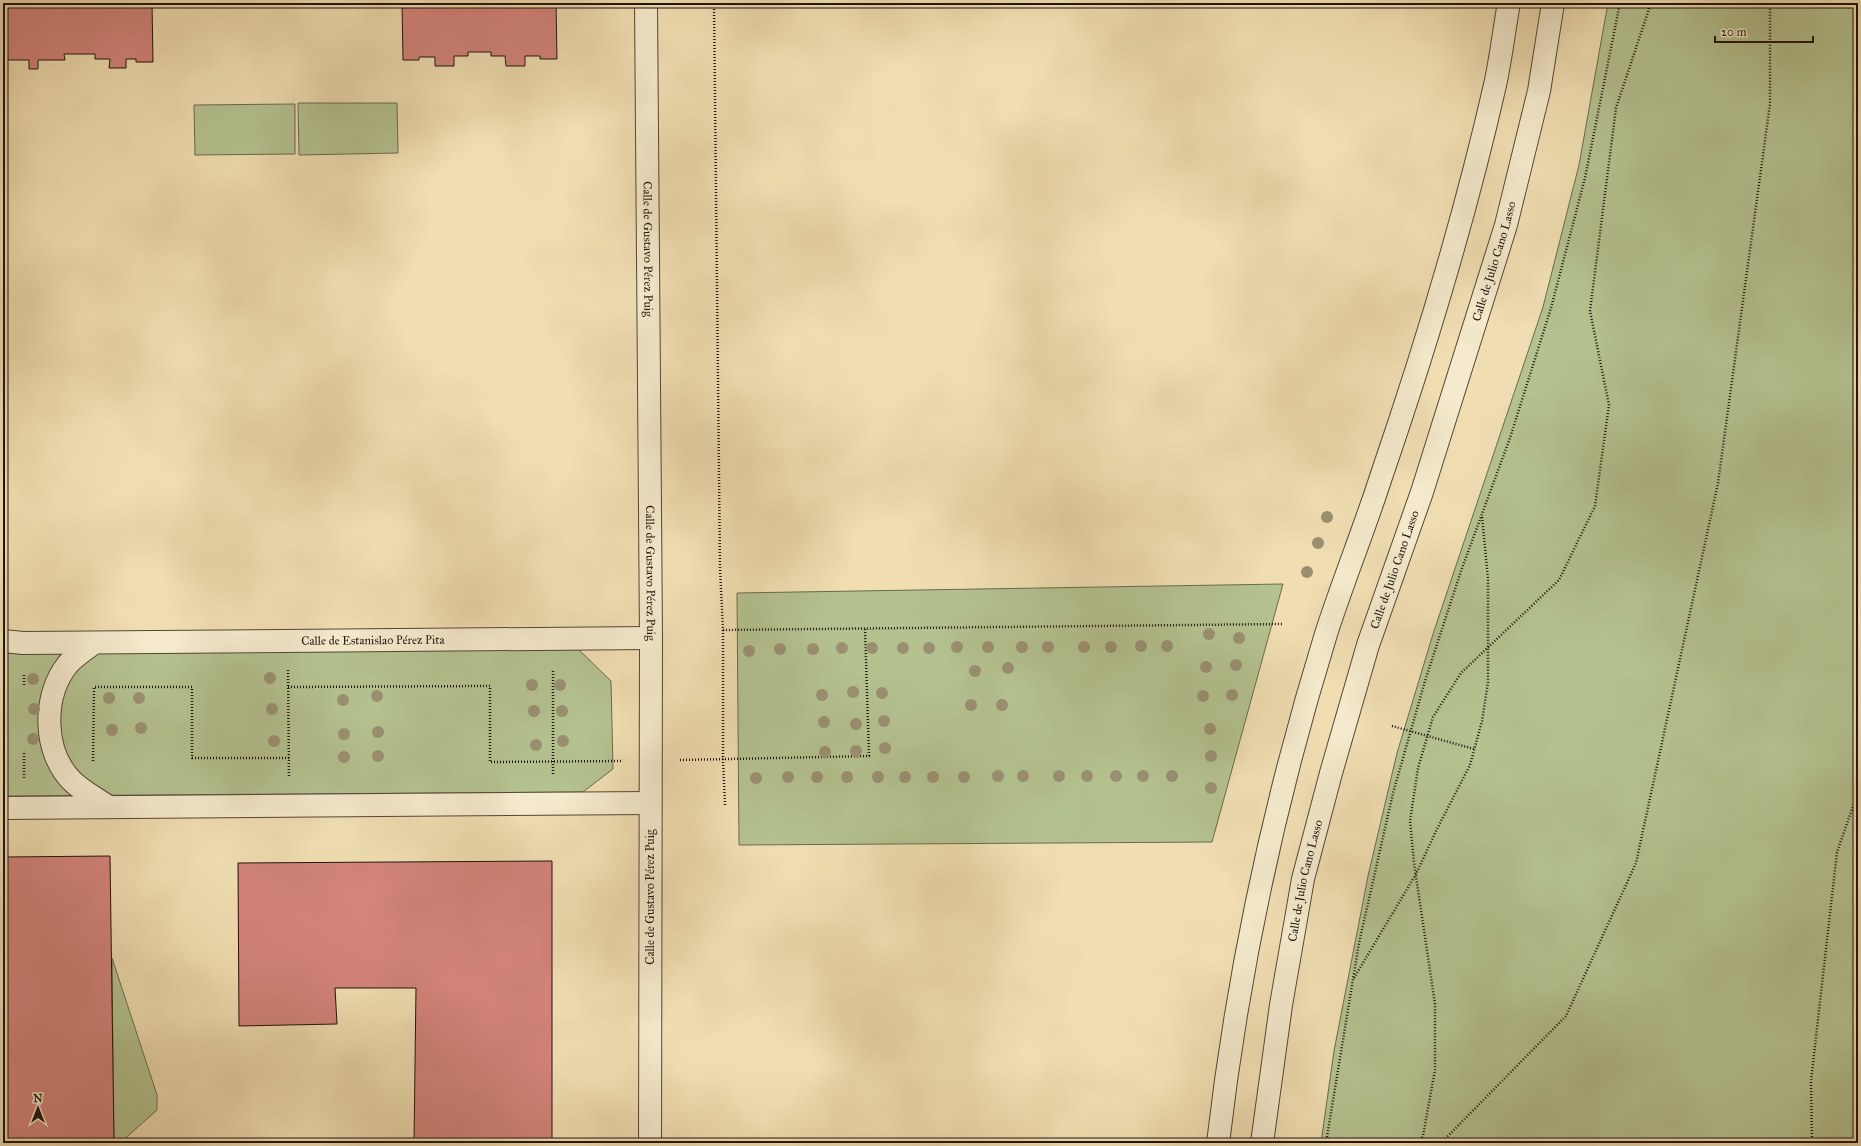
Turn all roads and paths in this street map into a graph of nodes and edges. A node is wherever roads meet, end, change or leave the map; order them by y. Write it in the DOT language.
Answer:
graph roads {
  1 [pos="646,3"];
  2 [pos="714,3"];
  3 [pos="1509,3"];
  4 [pos="1553,3"];
  5 [pos="1620,3"];
  6 [pos="1651,3"];
  7 [pos="1770,3"];
  8 [pos="1482,514"];
  9 [pos="1282,624"];
  10 [pos="865,628"];
  11 [pos="723,630"];
  12 [pos="651,638"];
  13 [pos="3,641"];
  14 [pos="94,642"];
  15 [pos="1487,648"];
  16 [pos="288,670"];
  17 [pos="553,671"];
  18 [pos="288,687"];
  19 [pos="1392,726"];
  20 [pos="1410,732"];
  21 [pos="1427,736"];
  22 [pos="1474,749"];
  23 [pos="289,758"];
  24 [pos="723,759"];
  25 [pos="650,760"];
  26 [pos="553,761"];
  27 [pos="93,762"];
  28 [pos="553,781"];
  29 [pos="289,783"];
  30 [pos="1858,792"];
  31 [pos="650,803"];
  32 [pos="725,805"];
  33 [pos="107,806"];
  34 [pos="3,808"];
  35 [pos="1416,874"];
  36 [pos="1352,981"];
  37 [pos="650,1143"];
  38 [pos="1218,1143"];
  39 [pos="1262,1143"];
  40 [pos="1326,1143"];
  41 [pos="1419,1143"];
  42 [pos="1441,1143"];
  43 [pos="1812,1143"];
  1 -- 12 [label="street, Calle de Gustavo Pérez Puig"];
  2 -- 11 [label="path"];
  3 -- 38 [label="street"];
  4 -- 39 [label="street, Calle de Julio Cano Lasso"];
  5 -- 8 [label="path"];
  6 -- 15 [label="path"];
  7 -- 42 [label="path"];
  8 -- 15 [label="path"];
  8 -- 20 [label="path"];
  9 -- 10 [label="path"];
  10 -- 11 [label="path"];
  10 -- 24 [label="path"];
  11 -- 24 [label="path"];
  12 -- 14 [label="street, Calle de Estanislao Pérez Pita"];
  12 -- 25 [label="street, Calle de Gustavo Pérez Puig"];
  13 -- 14 [label="street, Calle de Estanislao Pérez Pita"];
  14 -- 33 [label="street"];
  15 -- 21 [label="path"];
  15 -- 22 [label="path"];
  16 -- 18 [label="path"];
  17 -- 26 [label="path"];
  18 -- 23 [label="path"];
  18 -- 26 [label="path"];
  19 -- 20 [label="path"];
  20 -- 21 [label="path"];
  20 -- 36 [label="path"];
  21 -- 22 [label="path"];
  21 -- 35 [label="path"];
  22 -- 35 [label="path"];
  23 -- 27 [label="path"];
  23 -- 29 [label="path"];
  24 -- 25 [label="path"];
  24 -- 32 [label="path"];
  25 -- 26 [label="path"];
  25 -- 31 [label="street, Calle de Gustavo Pérez Puig"];
  26 -- 28 [label="path"];
  30 -- 43 [label="path"];
  31 -- 33 [label="street"];
  31 -- 37 [label="street, Calle de Gustavo Pérez Puig"];
  33 -- 34 [label="street"];
  35 -- 36 [label="path"];
  35 -- 41 [label="path"];
  36 -- 40 [label="path"];
}
